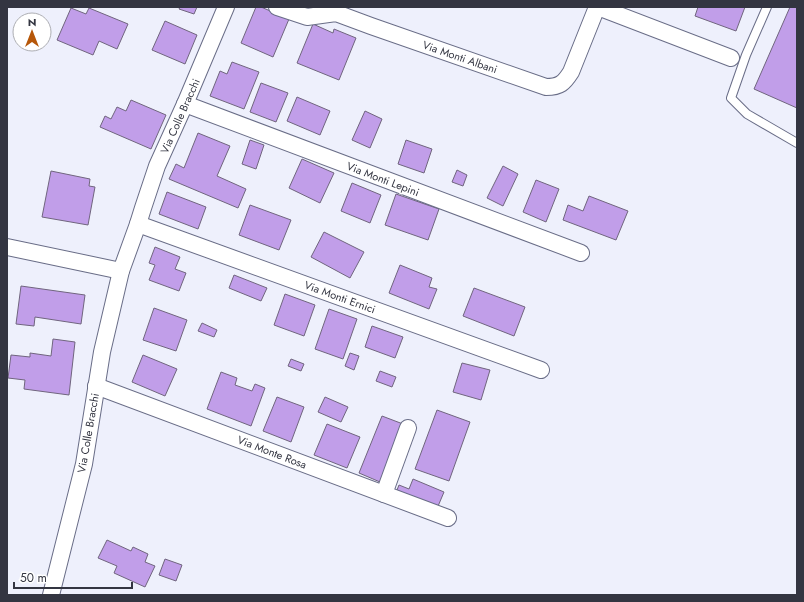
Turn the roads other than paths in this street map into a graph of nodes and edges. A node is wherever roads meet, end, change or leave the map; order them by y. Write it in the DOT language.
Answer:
graph roads {
  1 [pos="226,7"];
  2 [pos="277,7"];
  3 [pos="598,7"];
  4 [pos="767,7"];
  5 [pos="731,58"];
  6 [pos="185,104"];
  7 [pos="797,143"];
  8 [pos="138,224"];
  9 [pos="7,247"];
  10 [pos="581,253"];
  11 [pos="121,271"];
  12 [pos="541,370"];
  13 [pos="96,386"];
  14 [pos="408,428"];
  15 [pos="384,494"];
  16 [pos="448,518"];
  17 [pos="51,595"];
  1 -- 6 [label="street, Via Colle Bracchi"];
  2 -- 3 [label="street, Via Monti Albani"];
  3 -- 5 [label="street, Via Monti Albani"];
  4 -- 7 [label="lane"];
  6 -- 8 [label="street, Via Colle Bracchi"];
  6 -- 10 [label="street, Via Monti Lepini"];
  8 -- 11 [label="street, Via Colle Bracchi"];
  8 -- 12 [label="street, Via Monti Ernici"];
  9 -- 11 [label="street"];
  11 -- 13 [label="street, Via Colle Bracchi"];
  13 -- 15 [label="street, Via Monte Rosa"];
  13 -- 17 [label="street, Via Colle Bracchi"];
  14 -- 15 [label="street"];
  15 -- 16 [label="street, Via Monte Rosa"];
}
